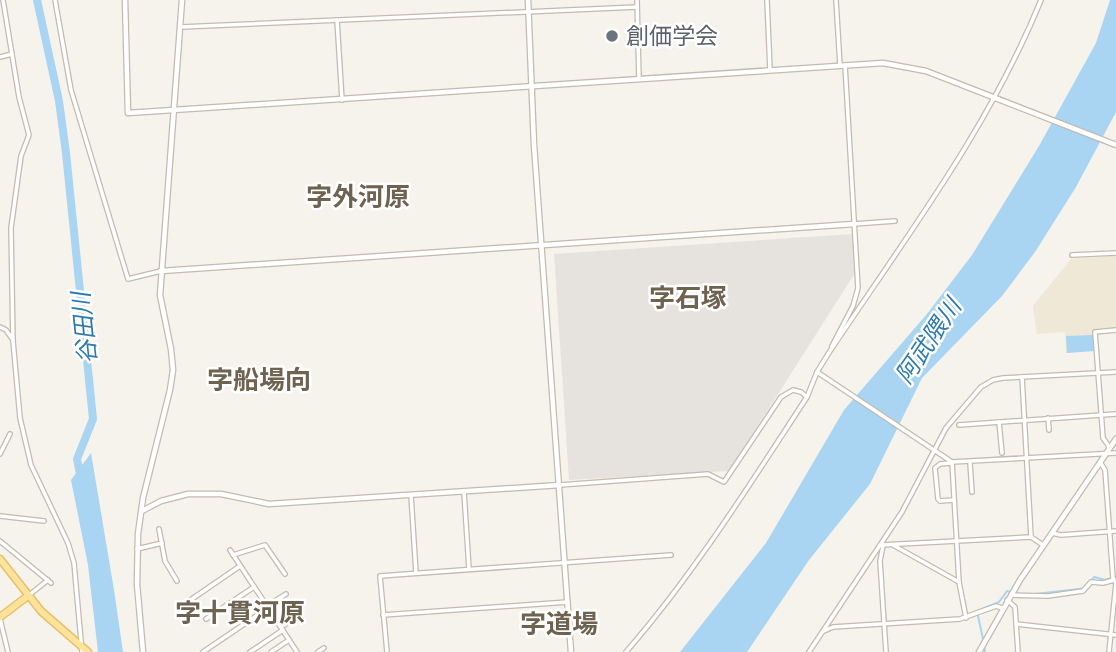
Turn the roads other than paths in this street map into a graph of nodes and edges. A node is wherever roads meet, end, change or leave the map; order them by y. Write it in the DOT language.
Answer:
graph roads {
  1 [pos="3,0"];
  2 [pos="55,0"];
  3 [pos="125,0"];
  4 [pos="182,0"];
  5 [pos="528,0"];
  6 [pos="636,0"];
  7 [pos="767,0"];
  8 [pos="776,0"];
  9 [pos="836,0"];
  10 [pos="1041,0"];
  11 [pos="637,7"];
  12 [pos="528,12"];
  13 [pos="337,20"];
  14 [pos="180,27"];
  15 [pos="12,54"];
  16 [pos="0,57"];
  17 [pos="843,65"];
  18 [pos="770,70"];
  19 [pos="639,79"];
  20 [pos="532,87"];
  21 [pos="996,97"];
  22 [pos="342,100"];
  23 [pos="172,111"];
  24 [pos="1116,145"];
  25 [pos="895,220"];
  26 [pos="854,224"];
  27 [pos="543,245"];
  28 [pos="1116,253"];
  29 [pos="1072,256"];
  30 [pos="161,271"];
  31 [pos="0,327"];
  32 [pos="1116,330"];
  33 [pos="13,341"];
  34 [pos="830,351"];
  35 [pos="1099,372"];
  36 [pos="1116,372"];
  37 [pos="819,373"];
  38 [pos="1022,377"];
  39 [pos="807,397"];
  40 [pos="1116,414"];
  41 [pos="1102,415"];
  42 [pos="1048,418"];
  43 [pos="1025,419"];
  44 [pos="999,422"];
  45 [pos="958,425"];
  46 [pos="1049,430"];
  47 [pos="10,434"];
  48 [pos="1116,439"];
  49 [pos="1110,448"];
  50 [pos="933,449"];
  51 [pos="1002,453"];
  52 [pos="1116,453"];
  53 [pos="0,454"];
  54 [pos="1106,454"];
  55 [pos="1028,459"];
  56 [pos="951,462"];
  57 [pos="1100,462"];
  58 [pos="970,463"];
  59 [pos="560,485"];
  60 [pos="464,492"];
  61 [pos="972,492"];
  62 [pos="411,495"];
  63 [pos="953,500"];
  64 [pos="141,511"];
  65 [pos="0,516"];
  66 [pos="44,521"];
  67 [pos="159,529"];
  68 [pos="1116,531"];
  69 [pos="1108,532"];
  70 [pos="1052,533"];
  71 [pos="1031,537"];
  72 [pos="0,541"];
  73 [pos="956,542"];
  74 [pos="162,543"];
  75 [pos="882,545"];
  76 [pos="893,545"];
  77 [pos="1043,545"];
  78 [pos="137,549"];
  79 [pos="230,550"];
  80 [pos="233,555"];
  81 [pos="670,555"];
  82 [pos="0,559"];
  83 [pos="565,563"];
  84 [pos="240,566"];
  85 [pos="469,569"];
  86 [pos="285,573"];
  87 [pos="416,573"];
  88 [pos="1115,580"];
  89 [pos="177,581"];
  90 [pos="959,582"];
  91 [pos="254,587"];
  92 [pos="286,594"];
  93 [pos="29,596"];
  94 [pos="1009,598"];
  95 [pos="189,601"];
  96 [pos="568,602"];
  97 [pos="1115,605"];
  98 [pos="268,607"];
  99 [pos="1002,608"];
  100 [pos="383,615"];
  101 [pos="0,618"];
  102 [pos="966,618"];
  103 [pos="206,619"];
  104 [pos="291,621"];
  105 [pos="885,624"];
  106 [pos="1016,624"];
  107 [pos="282,629"];
  108 [pos="824,631"];
  109 [pos="1113,635"];
  110 [pos="289,640"];
  111 [pos="324,648"];
  112 [pos="82,649"];
  113 [pos="8,652"];
  114 [pos="88,652"];
  115 [pos="144,652"];
  116 [pos="204,652"];
  117 [pos="250,652"];
  118 [pos="271,652"];
  119 [pos="297,652"];
  120 [pos="318,652"];
  121 [pos="387,652"];
  122 [pos="571,652"];
  123 [pos="625,652"];
  124 [pos="809,652"];
  125 [pos="886,652"];
  126 [pos="979,652"];
  127 [pos="1018,652"];
  128 [pos="1109,652"];
  1 -- 15 [label="street"];
  2 -- 30 [label="street"];
  3 -- 23 [label="street"];
  4 -- 14 [label="street"];
  5 -- 12 [label="street"];
  6 -- 11 [label="street"];
  7 -- 8 [label="street"];
  7 -- 18 [label="street"];
  9 -- 17 [label="street"];
  10 -- 21 [label="street"];
  11 -- 12 [label="street"];
  11 -- 19 [label="street"];
  12 -- 13 [label="street"];
  12 -- 20 [label="street"];
  13 -- 14 [label="street"];
  13 -- 22 [label="street"];
  14 -- 23 [label="street"];
  15 -- 16 [label="street"];
  15 -- 33 [label="street"];
  17 -- 18 [label="street"];
  17 -- 21 [label="street"];
  17 -- 26 [label="street"];
  18 -- 19 [label="street"];
  19 -- 20 [label="street"];
  20 -- 22 [label="street"];
  20 -- 27 [label="street"];
  21 -- 24 [label="street"];
  21 -- 34 [label="street"];
  22 -- 23 [label="street"];
  23 -- 30 [label="street"];
  25 -- 26 [label="street"];
  26 -- 27 [label="street"];
  26 -- 34 [label="street"];
  27 -- 30 [label="street"];
  27 -- 59 [label="street"];
  28 -- 29 [label="street"];
  30 -- 64 [label="street"];
  31 -- 33 [label="street"];
  32 -- 35 [label="street"];
  33 -- 112 [label="street"];
  34 -- 37 [label="street"];
  35 -- 36 [label="street"];
  35 -- 38 [label="street"];
  35 -- 41 [label="street"];
  37 -- 39 [label="street"];
  37 -- 50 [label="street"];
  38 -- 43 [label="street"];
  38 -- 50 [label="street"];
  39 -- 59 [label="street"];
  39 -- 123 [label="street"];
  40 -- 41 [label="street"];
  41 -- 42 [label="street"];
  41 -- 49 [label="street"];
  42 -- 43 [label="street"];
  42 -- 46 [label="street"];
  43 -- 44 [label="street"];
  43 -- 55 [label="street"];
  44 -- 45 [label="street"];
  44 -- 51 [label="street"];
  47 -- 53 [label="street"];
  48 -- 49 [label="street"];
  49 -- 54 [label="street"];
  50 -- 56 [label="street"];
  50 -- 75 [label="street"];
  52 -- 54 [label="street"];
  54 -- 55 [label="street"];
  54 -- 57 [label="street"];
  55 -- 58 [label="street"];
  55 -- 71 [label="street"];
  56 -- 58 [label="street"];
  56 -- 63 [label="street"];
  56 -- 63 [label="street"];
  57 -- 69 [label="street"];
  57 -- 70 [label="street"];
  58 -- 61 [label="street"];
  59 -- 60 [label="street"];
  59 -- 83 [label="street"];
  60 -- 62 [label="street"];
  60 -- 85 [label="street"];
  62 -- 64 [label="street"];
  62 -- 87 [label="street"];
  63 -- 73 [label="street"];
  64 -- 78 [label="street"];
  65 -- 66 [label="street"];
  67 -- 74 [label="street"];
  68 -- 69 [label="street"];
  69 -- 70 [label="street"];
  69 -- 88 [label="street"];
  70 -- 77 [label="street"];
  71 -- 73 [label="street"];
  71 -- 77 [label="street"];
  72 -- 93 [label="street"];
  73 -- 76 [label="street"];
  73 -- 90 [label="street"];
  74 -- 78 [label="street"];
  74 -- 89 [label="street"];
  75 -- 76 [label="street"];
  75 -- 105 [label="street"];
  75 -- 108 [label="street"];
  76 -- 90 [label="street"];
  77 -- 94 [label="street"];
  78 -- 115 [label="street"];
  79 -- 80 [label="street"];
  80 -- 84 [label="street"];
  80 -- 86 [label="street"];
  81 -- 83 [label="street"];
  82 -- 93 [label="main road"];
  83 -- 85 [label="street"];
  83 -- 96 [label="street"];
  84 -- 91 [label="street"];
  84 -- 95 [label="street"];
  85 -- 87 [label="street"];
  87 -- 100 [label="street"];
  88 -- 94 [label="street"];
  88 -- 97 [label="street"];
  90 -- 102 [label="street"];
  91 -- 98 [label="street"];
  91 -- 103 [label="street"];
  92 -- 98 [label="street"];
  93 -- 101 [label="main road"];
  93 -- 112 [label="main road"];
  94 -- 99 [label="street"];
  94 -- 106 [label="street"];
  96 -- 100 [label="street"];
  96 -- 122 [label="street"];
  97 -- 109 [label="street"];
  98 -- 107 [label="street"];
  98 -- 116 [label="street"];
  99 -- 102 [label="street"];
  99 -- 126 [label="street"];
  100 -- 121 [label="street"];
  101 -- 113 [label="street"];
  102 -- 105 [label="street"];
  104 -- 107 [label="street"];
  105 -- 108 [label="street"];
  105 -- 125 [label="street"];
  106 -- 109 [label="street"];
  106 -- 127 [label="street"];
  107 -- 110 [label="street"];
  107 -- 117 [label="street"];
  108 -- 124 [label="street"];
  109 -- 128 [label="street"];
  110 -- 118 [label="street"];
  110 -- 119 [label="street"];
  111 -- 120 [label="street"];
  112 -- 114 [label="main road"];
}
